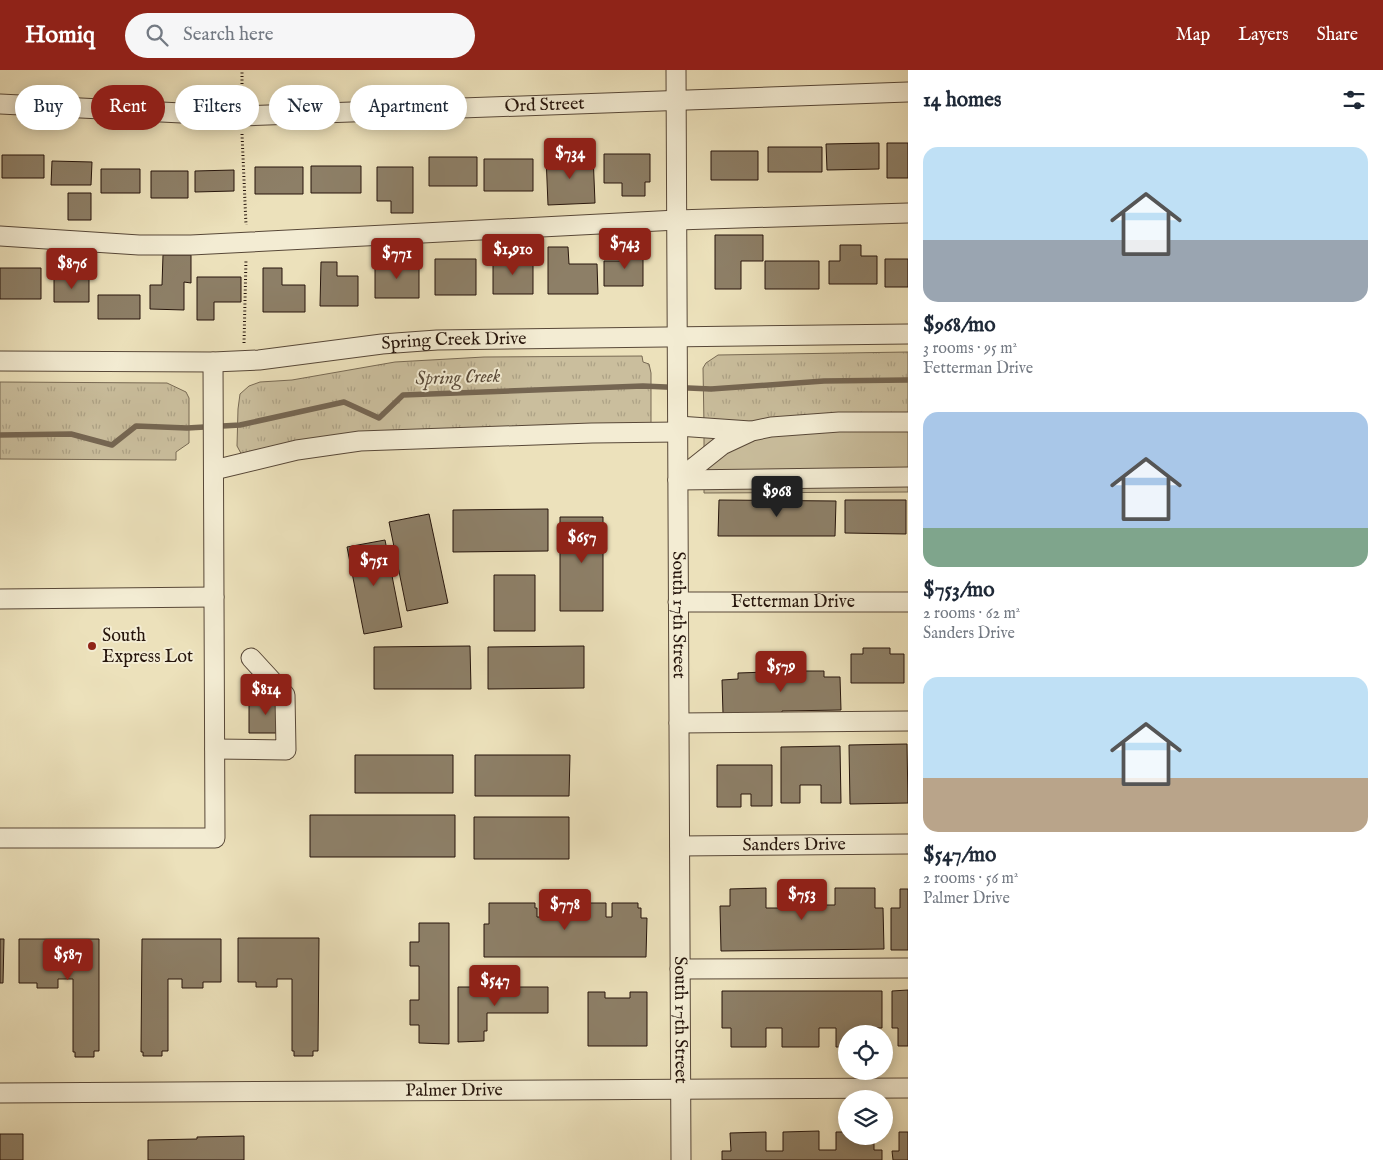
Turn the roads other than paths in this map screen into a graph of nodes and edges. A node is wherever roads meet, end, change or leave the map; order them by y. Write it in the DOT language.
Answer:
graph roads {
  1 [pos="676,70"];
  2 [pos="908,92"];
  3 [pos="676,100"];
  4 [pos="0,104"];
  5 [pos="908,213"];
  6 [pos="677,220"];
  7 [pos="0,236"];
  8 [pos="908,334"];
  9 [pos="677,337"];
  10 [pos="0,361"];
  11 [pos="213,362"];
  12 [pos="678,422"];
  13 [pos="908,422"];
  14 [pos="752,431"];
  15 [pos="214,470"];
  16 [pos="908,476"];
  17 [pos="678,480"];
  18 [pos="214,597"];
  19 [pos="0,599"];
  20 [pos="678,602"];
  21 [pos="908,602"];
  22 [pos="251,658"];
  23 [pos="908,721"];
  24 [pos="679,723"];
  25 [pos="215,749"];
  26 [pos="0,838"];
  27 [pos="908,844"];
  28 [pos="680,846"];
  29 [pos="908,968"];
  30 [pos="680,969"];
  31 [pos="908,1088"];
  32 [pos="681,1090"];
  33 [pos="0,1093"];
  34 [pos="681,1160"];
  1 -- 3 [label="street, South 17th Street"];
  2 -- 3 [label="street, Ord Street"];
  3 -- 4 [label="street, Ord Street"];
  3 -- 6 [label="street, South 17th Street"];
  5 -- 6 [label="street"];
  6 -- 7 [label="street"];
  6 -- 9 [label="street, South 17th Street"];
  8 -- 9 [label="street, Spring Creek Drive"];
  9 -- 11 [label="street, Spring Creek Drive"];
  9 -- 12 [label="street, South 17th Street"];
  10 -- 11 [label="street, Spring Creek Drive"];
  11 -- 15 [label="street"];
  12 -- 14 [label="street"];
  12 -- 15 [label="street"];
  12 -- 17 [label="street, South 17th Street"];
  13 -- 14 [label="street"];
  14 -- 17 [label="street"];
  15 -- 18 [label="street"];
  16 -- 17 [label="street"];
  17 -- 20 [label="street, South 17th Street"];
  18 -- 19 [label="street"];
  18 -- 25 [label="street"];
  20 -- 21 [label="street, Fetterman Drive"];
  20 -- 24 [label="street, South 17th Street"];
  22 -- 25 [label="street"];
  23 -- 24 [label="street"];
  24 -- 28 [label="street, South 17th Street"];
  25 -- 26 [label="street"];
  27 -- 28 [label="street, Sanders Drive"];
  28 -- 30 [label="street, South 17th Street"];
  29 -- 30 [label="street"];
  30 -- 32 [label="street, South 17th Street"];
  31 -- 32 [label="street, Palmer Drive"];
  32 -- 33 [label="street, Palmer Drive"];
  32 -- 34 [label="street, South 17th Street"];
}
